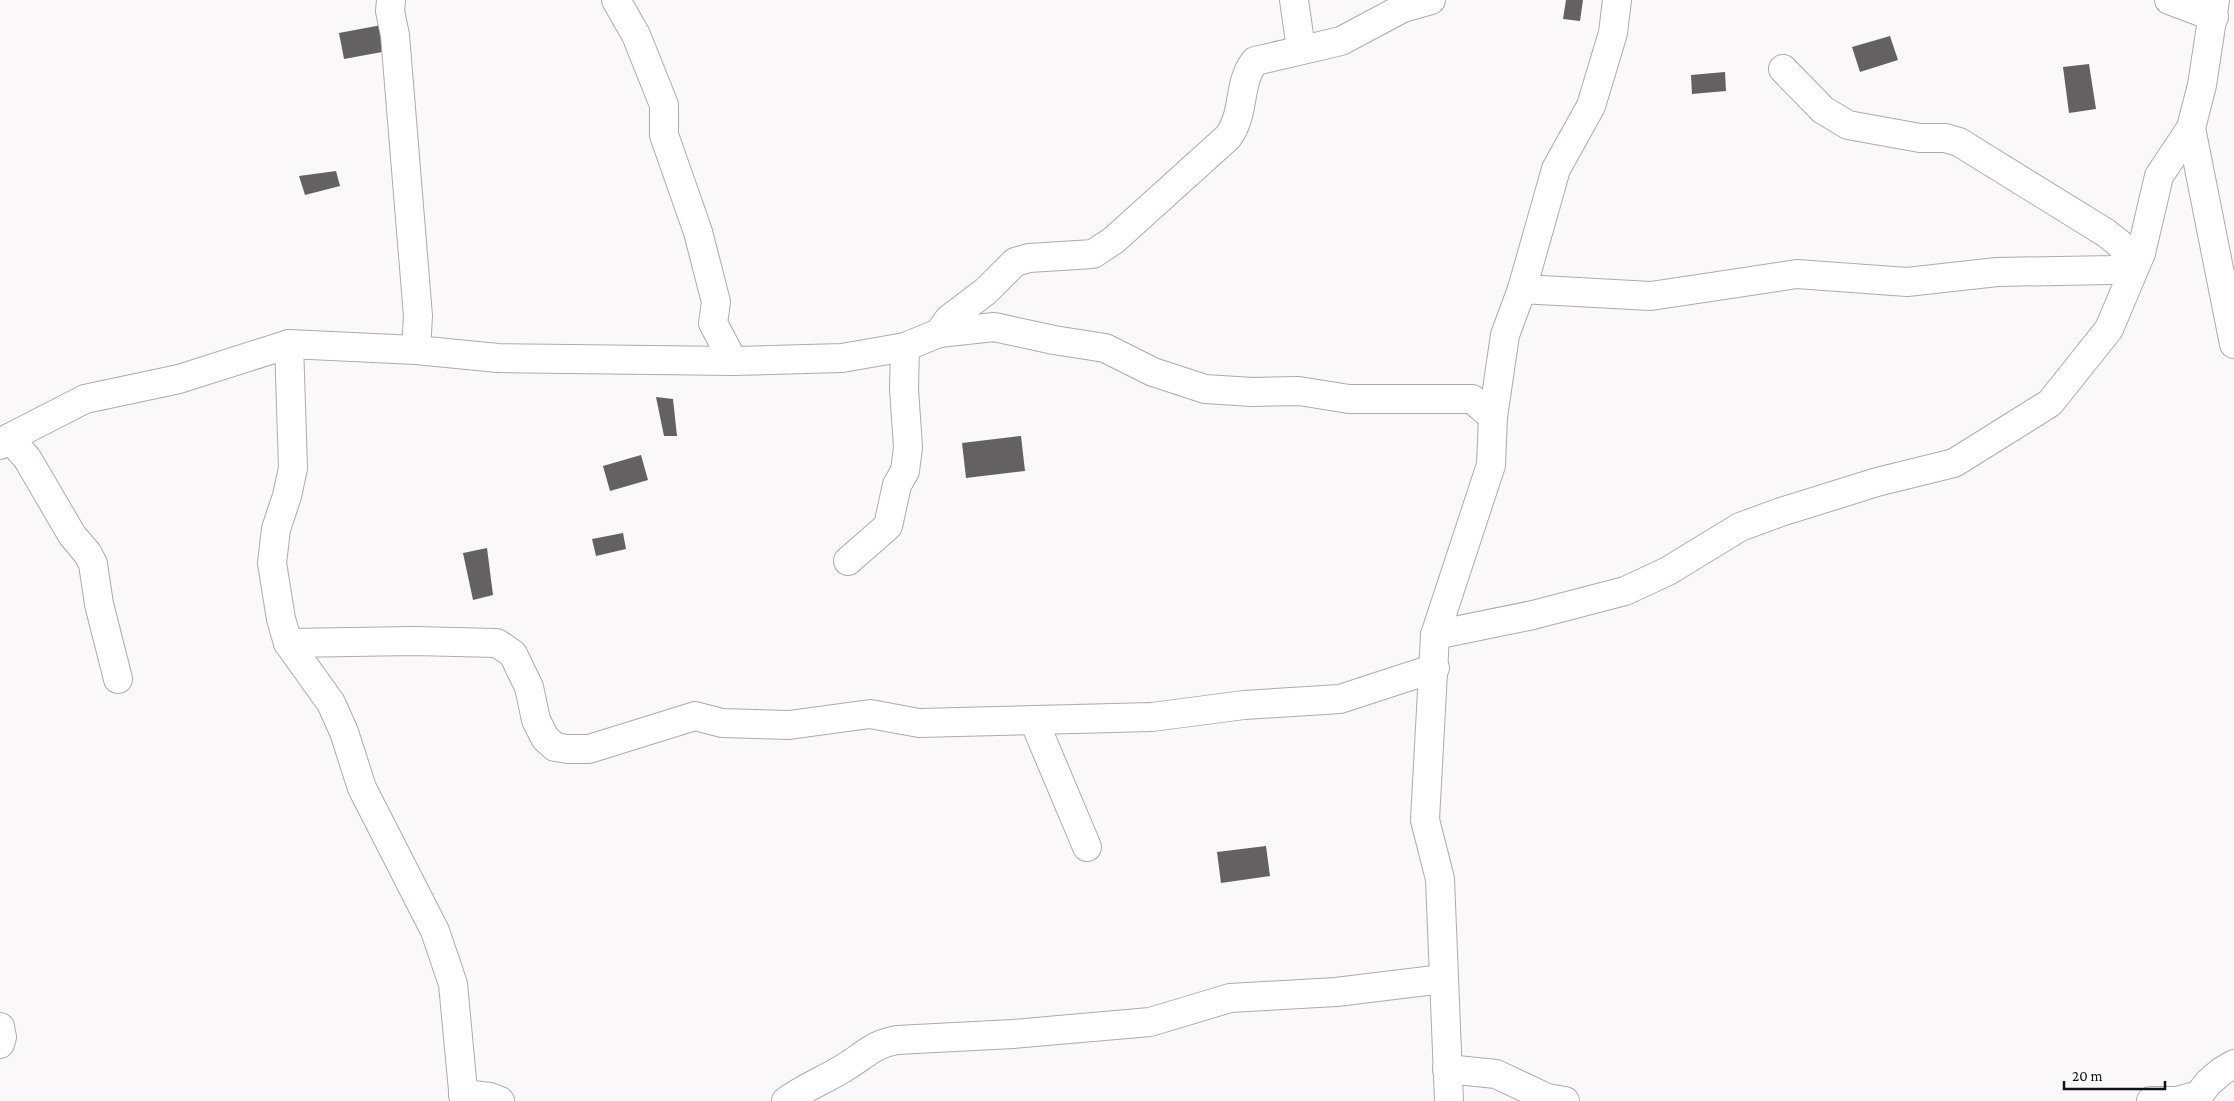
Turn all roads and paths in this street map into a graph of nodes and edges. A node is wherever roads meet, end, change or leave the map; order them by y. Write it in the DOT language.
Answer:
graph roads {
  1 [pos="391,0"];
  2 [pos="616,0"];
  3 [pos="1294,0"];
  4 [pos="1431,0"];
  5 [pos="1617,0"];
  6 [pos="2170,0"];
  7 [pos="2214,9"];
  8 [pos="1301,49"];
  9 [pos="1783,69"];
  10 [pos="2191,128"];
  11 [pos="2133,251"];
  12 [pos="1522,289"];
  13 [pos="2231,315"];
  14 [pos="939,333"];
  15 [pos="289,344"];
  16 [pos="2234,344"];
  17 [pos="905,347"];
  18 [pos="416,350"];
  19 [pos="733,361"];
  20 [pos="1498,385"];
  21 [pos="1472,399"];
  22 [pos="1493,417"];
  23 [pos="5,442"];
  24 [pos="848,561"];
  25 [pos="1435,635"];
  26 [pos="288,643"];
  27 [pos="1435,668"];
  28 [pos="118,679"];
  29 [pos="1034,721"];
  30 [pos="1087,847"];
  31 [pos="1443,979"];
  32 [pos="0,1026"];
  33 [pos="0,1044"];
  34 [pos="2234,1064"];
  35 [pos="1447,1069"];
  36 [pos="463,1097"];
  37 [pos="500,1101"];
  38 [pos="786,1101"];
  39 [pos="1449,1101"];
  40 [pos="1565,1101"];
  41 [pos="2152,1101"];
  1 -- 18 [label="street"];
  2 -- 19 [label="street"];
  3 -- 8 [label="street"];
  4 -- 8 [label="street"];
  5 -- 12 [label="street"];
  6 -- 7 [label="street"];
  7 -- 10 [label="street"];
  8 -- 14 [label="street"];
  9 -- 11 [label="street"];
  10 -- 11 [label="street"];
  10 -- 13 [label="street"];
  11 -- 12 [label="street"];
  11 -- 25 [label="street"];
  12 -- 20 [label="street"];
  13 -- 16 [label="street"];
  14 -- 17 [label="street"];
  14 -- 21 [label="street"];
  15 -- 18 [label="street"];
  15 -- 23 [label="street"];
  15 -- 26 [label="street"];
  17 -- 19 [label="street"];
  17 -- 24 [label="street"];
  18 -- 19 [label="street"];
  20 -- 21 [label="street"];
  20 -- 22 [label="street"];
  21 -- 22 [label="street"];
  22 -- 25 [label="street"];
  23 -- 28 [label="street"];
  25 -- 27 [label="street"];
  26 -- 29 [label="street"];
  26 -- 36 [label="street"];
  27 -- 29 [label="street"];
  27 -- 31 [label="street"];
  29 -- 30 [label="street"];
  31 -- 35 [label="street"];
  31 -- 38 [label="street"];
  32 -- 33 [label="street"];
  34 -- 41 [label="street"];
  35 -- 39 [label="street"];
  35 -- 40 [label="street"];
  36 -- 37 [label="street"];
}
